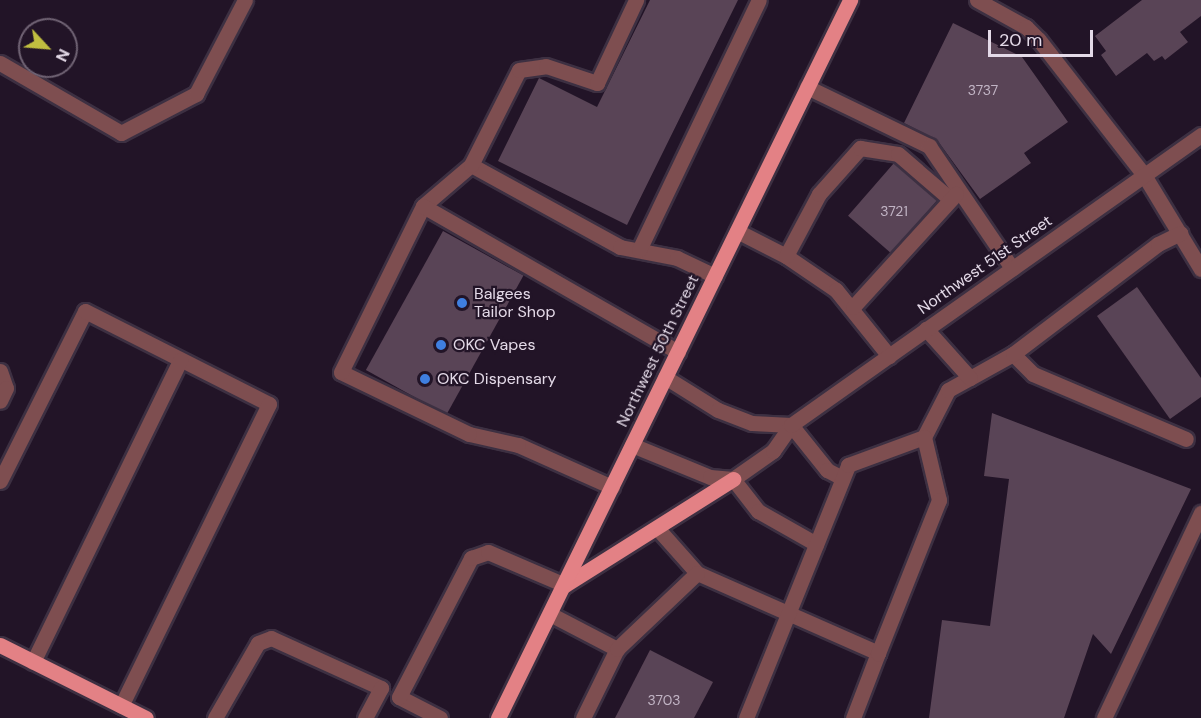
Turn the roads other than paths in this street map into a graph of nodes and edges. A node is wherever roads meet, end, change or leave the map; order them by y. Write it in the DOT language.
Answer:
graph roads {
  1 [pos="245,0"];
  2 [pos="636,0"];
  3 [pos="759,0"];
  4 [pos="977,0"];
  5 [pos="845,2"];
  6 [pos="0,63"];
  7 [pos="807,87"];
  8 [pos="1201,135"];
  9 [pos="471,165"];
  10 [pos="1144,175"];
  11 [pos="955,195"];
  12 [pos="423,206"];
  13 [pos="736,231"];
  14 [pos="1181,233"];
  15 [pos="639,250"];
  16 [pos="786,256"];
  17 [pos="1012,268"];
  18 [pos="1201,269"];
  19 [pos="715,276"];
  20 [pos="853,307"];
  21 [pos="926,329"];
  22 [pos="678,352"];
  23 [pos="1013,354"];
  24 [pos="889,356"];
  25 [pos="180,360"];
  26 [pos="0,371"];
  27 [pos="665,377"];
  28 [pos="970,378"];
  29 [pos="0,401"];
  30 [pos="791,425"];
  31 [pos="924,438"];
  32 [pos="1186,439"];
  33 [pos="632,445"];
  34 [pos="842,478"];
  35 [pos="733,479"];
  36 [pos="0,481"];
  37 [pos="612,487"];
  38 [pos="1201,513"];
  39 [pos="658,530"];
  40 [pos="816,544"];
  41 [pos="697,573"];
  42 [pos="565,585"];
  43 [pos="788,614"];
  44 [pos="550,615"];
  45 [pos="1,649"];
  46 [pos="617,649"];
  47 [pos="878,653"];
  48 [pos="33,662"];
  49 [pos="381,688"];
  50 [pos="399,697"];
  51 [pos="121,706"];
  52 [pos="145,718"];
  53 [pos="215,718"];
  54 [pos="365,718"];
  55 [pos="440,718"];
  56 [pos="498,718"];
  57 [pos="583,718"];
  58 [pos="746,718"];
  59 [pos="853,718"];
  60 [pos="1104,718"];
  1 -- 6 [label="street"];
  2 -- 9 [label="street"];
  3 -- 15 [label="street"];
  4 -- 10 [label="street"];
  5 -- 7 [label="main road, Northwest 50th Street"];
  7 -- 11 [label="street"];
  7 -- 13 [label="main road, Northwest 50th Street"];
  8 -- 10 [label="street, Northwest 51st Street"];
  9 -- 12 [label="street"];
  9 -- 15 [label="street"];
  10 -- 14 [label="street"];
  10 -- 17 [label="street, Northwest 51st Street"];
  11 -- 16 [label="street"];
  11 -- 17 [label="street"];
  11 -- 20 [label="street"];
  12 -- 22 [label="street"];
  12 -- 37 [label="street"];
  13 -- 16 [label="street"];
  13 -- 19 [label="main road, Northwest 50th Street"];
  14 -- 18 [label="street"];
  14 -- 23 [label="street"];
  15 -- 19 [label="street"];
  16 -- 20 [label="street"];
  17 -- 21 [label="street, Northwest 51st Street"];
  19 -- 22 [label="main road, Northwest 50th Street"];
  20 -- 24 [label="street"];
  21 -- 24 [label="street, Northwest 51st Street"];
  21 -- 28 [label="street"];
  22 -- 27 [label="main road, Northwest 50th Street"];
  23 -- 28 [label="street"];
  23 -- 32 [label="street"];
  24 -- 30 [label="street, Northwest 51st Street"];
  25 -- 36 [label="street"];
  25 -- 48 [label="street"];
  25 -- 51 [label="street"];
  26 -- 29 [label="street"];
  27 -- 30 [label="street"];
  27 -- 33 [label="main road, Northwest 50th Street"];
  28 -- 31 [label="street"];
  30 -- 34 [label="street"];
  30 -- 35 [label="street, Northwest 51st Street"];
  31 -- 34 [label="street"];
  31 -- 47 [label="street"];
  33 -- 35 [label="street"];
  33 -- 37 [label="main road, Northwest 50th Street"];
  34 -- 40 [label="street"];
  35 -- 39 [label="main road"];
  35 -- 40 [label="street"];
  37 -- 42 [label="main road, Northwest 50th Street"];
  38 -- 60 [label="street"];
  39 -- 41 [label="street"];
  39 -- 42 [label="main road"];
  40 -- 43 [label="street"];
  41 -- 43 [label="street"];
  41 -- 46 [label="street"];
  42 -- 44 [label="main road, Northwest 50th Street"];
  42 -- 50 [label="street"];
  43 -- 47 [label="street"];
  43 -- 58 [label="street"];
  44 -- 46 [label="street"];
  44 -- 56 [label="main road, Northwest 50th Street"];
  45 -- 48 [label="main road"];
  46 -- 57 [label="street"];
  47 -- 59 [label="street"];
  48 -- 51 [label="main road"];
  49 -- 50 [label="street"];
  49 -- 53 [label="street"];
  49 -- 54 [label="street"];
  50 -- 55 [label="street"];
  51 -- 52 [label="main road"];
}
